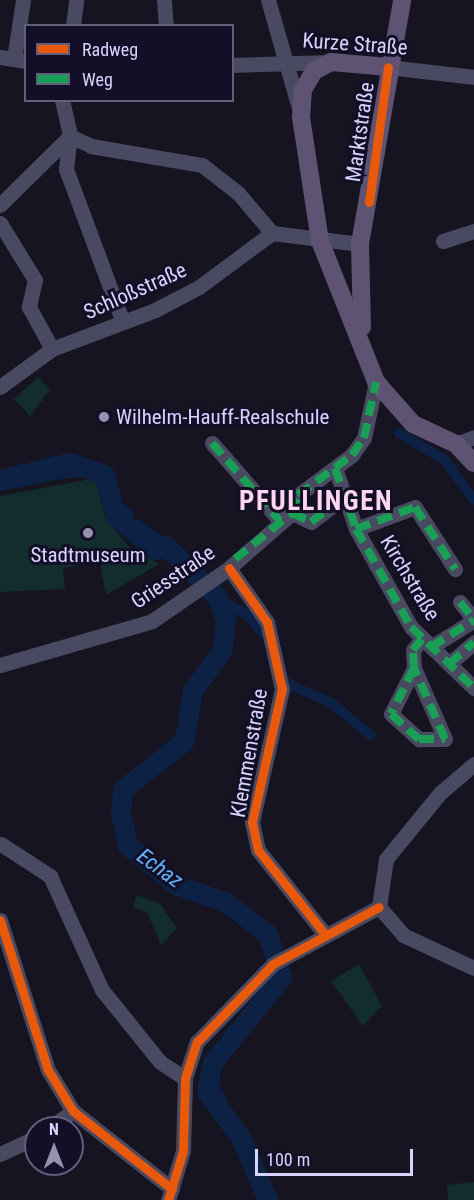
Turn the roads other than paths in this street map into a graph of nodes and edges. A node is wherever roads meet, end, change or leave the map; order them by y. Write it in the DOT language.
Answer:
graph roads {
  1 [pos="23,0"];
  2 [pos="76,0"];
  3 [pos="164,0"];
  4 [pos="268,0"];
  5 [pos="402,0"];
  6 [pos="73,24"];
  7 [pos="166,24"];
  8 [pos="13,59"];
  9 [pos="287,62"];
  10 [pos="331,62"];
  11 [pos="234,65"];
  12 [pos="388,67"];
  13 [pos="474,77"];
  14 [pos="62,102"];
  15 [pos="301,117"];
  16 [pos="70,136"];
  17 [pos="0,205"];
  18 [pos="0,223"];
  19 [pos="474,231"];
  20 [pos="272,233"];
  21 [pos="320,241"];
  22 [pos="443,241"];
  23 [pos="360,244"];
  24 [pos="123,322"];
  25 [pos="362,337"];
  26 [pos="52,349"];
  27 [pos="376,382"];
  28 [pos="1,386"];
  29 [pos="474,437"];
  30 [pos="212,443"];
  31 [pos="456,444"];
  32 [pos="474,463"];
  33 [pos="335,468"];
  34 [pos="343,498"];
  35 [pos="286,517"];
  36 [pos="356,529"];
  37 [pos="229,568"];
  38 [pos="456,568"];
  39 [pos="460,603"];
  40 [pos="474,620"];
  41 [pos="474,642"];
  42 [pos="427,643"];
  43 [pos="449,664"];
  44 [pos="0,666"];
  45 [pos="414,668"];
  46 [pos="474,688"];
  47 [pos="474,764"];
  48 [pos="0,843"];
  49 [pos="379,907"];
  50 [pos="0,921"];
  51 [pos="324,933"];
  52 [pos="474,969"];
  53 [pos="185,1078"];
  54 [pos="73,1111"];
  55 [pos="66,1116"];
  56 [pos="24,1143"];
  57 [pos="0,1154"];
  58 [pos="170,1195"];
  1 -- 8 [label="street"];
  2 -- 6 [label="street"];
  3 -- 7 [label="street"];
  4 -- 9 [label="street"];
  5 -- 12 [label="main road, Marktstraße"];
  9 -- 10 [label="street, Kurze Straße"];
  9 -- 11 [label="street, Kurze Straße"];
  9 -- 15 [label="street"];
  10 -- 12 [label="main road, Kurze Straße"];
  10 -- 15 [label="main road"];
  12 -- 13 [label="street, Kurze Straße"];
  12 -- 23 [label="main road, Marktstraße"];
  14 -- 16 [label="street"];
  15 -- 21 [label="main road"];
  16 -- 17 [label="street"];
  16 -- 20 [label="street"];
  16 -- 24 [label="street"];
  18 -- 26 [label="street"];
  19 -- 22 [label="street"];
  20 -- 21 [label="street"];
  20 -- 24 [label="street, Schloßstraße"];
  21 -- 23 [label="street"];
  21 -- 25 [label="main road"];
  23 -- 25 [label="main road, Marktstraße"];
  24 -- 26 [label="street, Schloßstraße"];
  25 -- 27 [label="main road"];
  26 -- 28 [label="street, Schloßstraße"];
  27 -- 31 [label="main road"];
  27 -- 33 [label="street, Griesstraße"];
  29 -- 31 [label="street"];
  30 -- 35 [label="street"];
  31 -- 32 [label="main road"];
  33 -- 34 [label="street, Kirchstraße"];
  33 -- 35 [label="street, Griesstraße"];
  34 -- 35 [label="street"];
  34 -- 36 [label="street, Kirchstraße"];
  35 -- 37 [label="street, Griesstraße"];
  36 -- 38 [label="street"];
  36 -- 42 [label="street, Kirchstraße"];
  37 -- 44 [label="street, Griesstraße"];
  37 -- 51 [label="street, Klemmenstraße"];
  39 -- 40 [label="street, Kirchstraße"];
  40 -- 42 [label="street, Kirchstraße"];
  41 -- 43 [label="street"];
  42 -- 43 [label="street, Kirchstraße"];
  42 -- 45 [label="street"];
  43 -- 46 [label="street, Kirchstraße"];
  45 -- 45 [label="street"];
  47 -- 49 [label="street"];
  48 -- 53 [label="street"];
  49 -- 51 [label="street"];
  49 -- 52 [label="street"];
  50 -- 54 [label="street"];
  51 -- 53 [label="street"];
  53 -- 58 [label="street"];
  54 -- 55 [label="street"];
  54 -- 58 [label="street"];
  56 -- 57 [label="street"];
}
